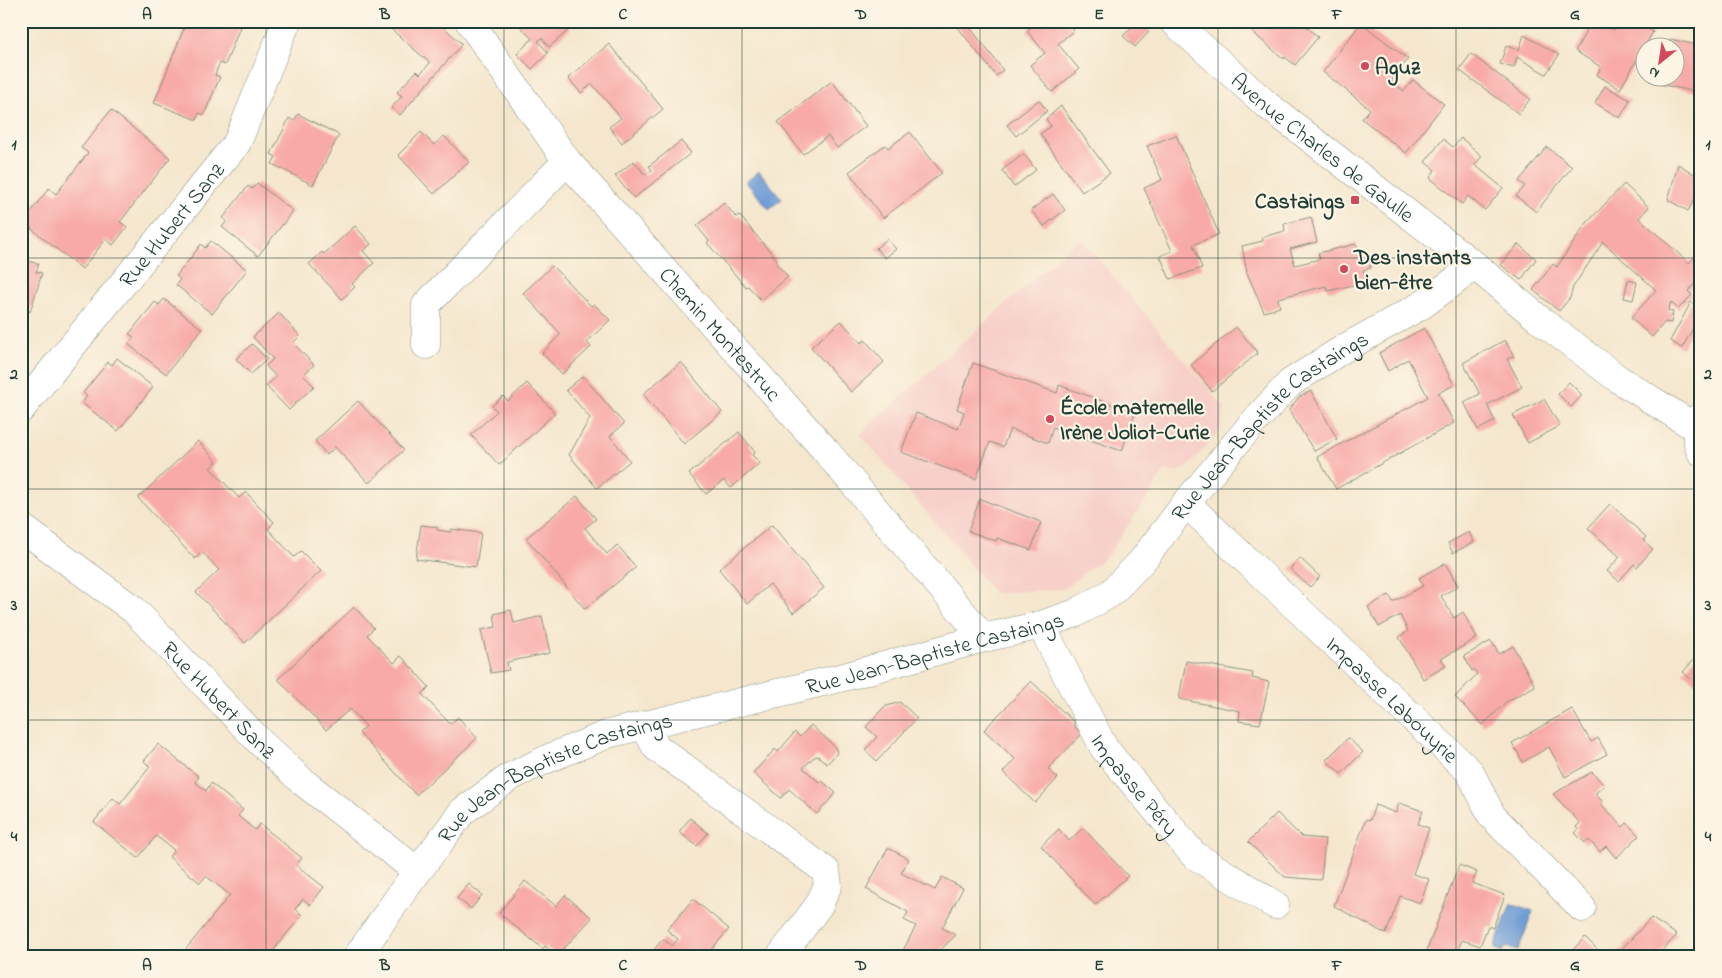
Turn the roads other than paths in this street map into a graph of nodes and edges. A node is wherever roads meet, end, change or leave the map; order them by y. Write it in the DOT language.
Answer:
graph roads {
  1 [pos="287,21"];
  2 [pos="469,21"];
  3 [pos="1173,21"];
  4 [pos="567,161"];
  5 [pos="1473,264"];
  6 [pos="426,345"];
  7 [pos="21,409"];
  8 [pos="1699,432"];
  9 [pos="1186,503"];
  10 [pos="21,527"];
  11 [pos="1041,625"];
  12 [pos="984,638"];
  13 [pos="644,725"];
  14 [pos="418,871"];
  15 [pos="1275,905"];
  16 [pos="1582,908"];
  17 [pos="357,957"];
  18 [pos="780,957"];
  1 -- 7 [label="street, Rue Hubert Sanz"];
  2 -- 4 [label="street, Chemin Montestruc"];
  3 -- 5 [label="street, Avenue Charles de Gaulle"];
  4 -- 6 [label="street"];
  4 -- 12 [label="street, Chemin Montestruc"];
  5 -- 8 [label="street, Avenue Charles de Gaulle"];
  5 -- 9 [label="street, Rue Jean-Baptiste Castaings"];
  9 -- 11 [label="street, Rue Jean-Baptiste Castaings"];
  9 -- 16 [label="street, Impasse Labouyrie"];
  10 -- 14 [label="street, Rue Hubert Sanz"];
  11 -- 12 [label="street, Rue Jean-Baptiste Castaings"];
  11 -- 15 [label="street, Impasse Péry"];
  12 -- 13 [label="street, Rue Jean-Baptiste Castaings"];
  13 -- 14 [label="street, Rue Jean-Baptiste Castaings"];
  13 -- 18 [label="street"];
  14 -- 17 [label="street, Rue Jean-Baptiste Castaings"];
}
